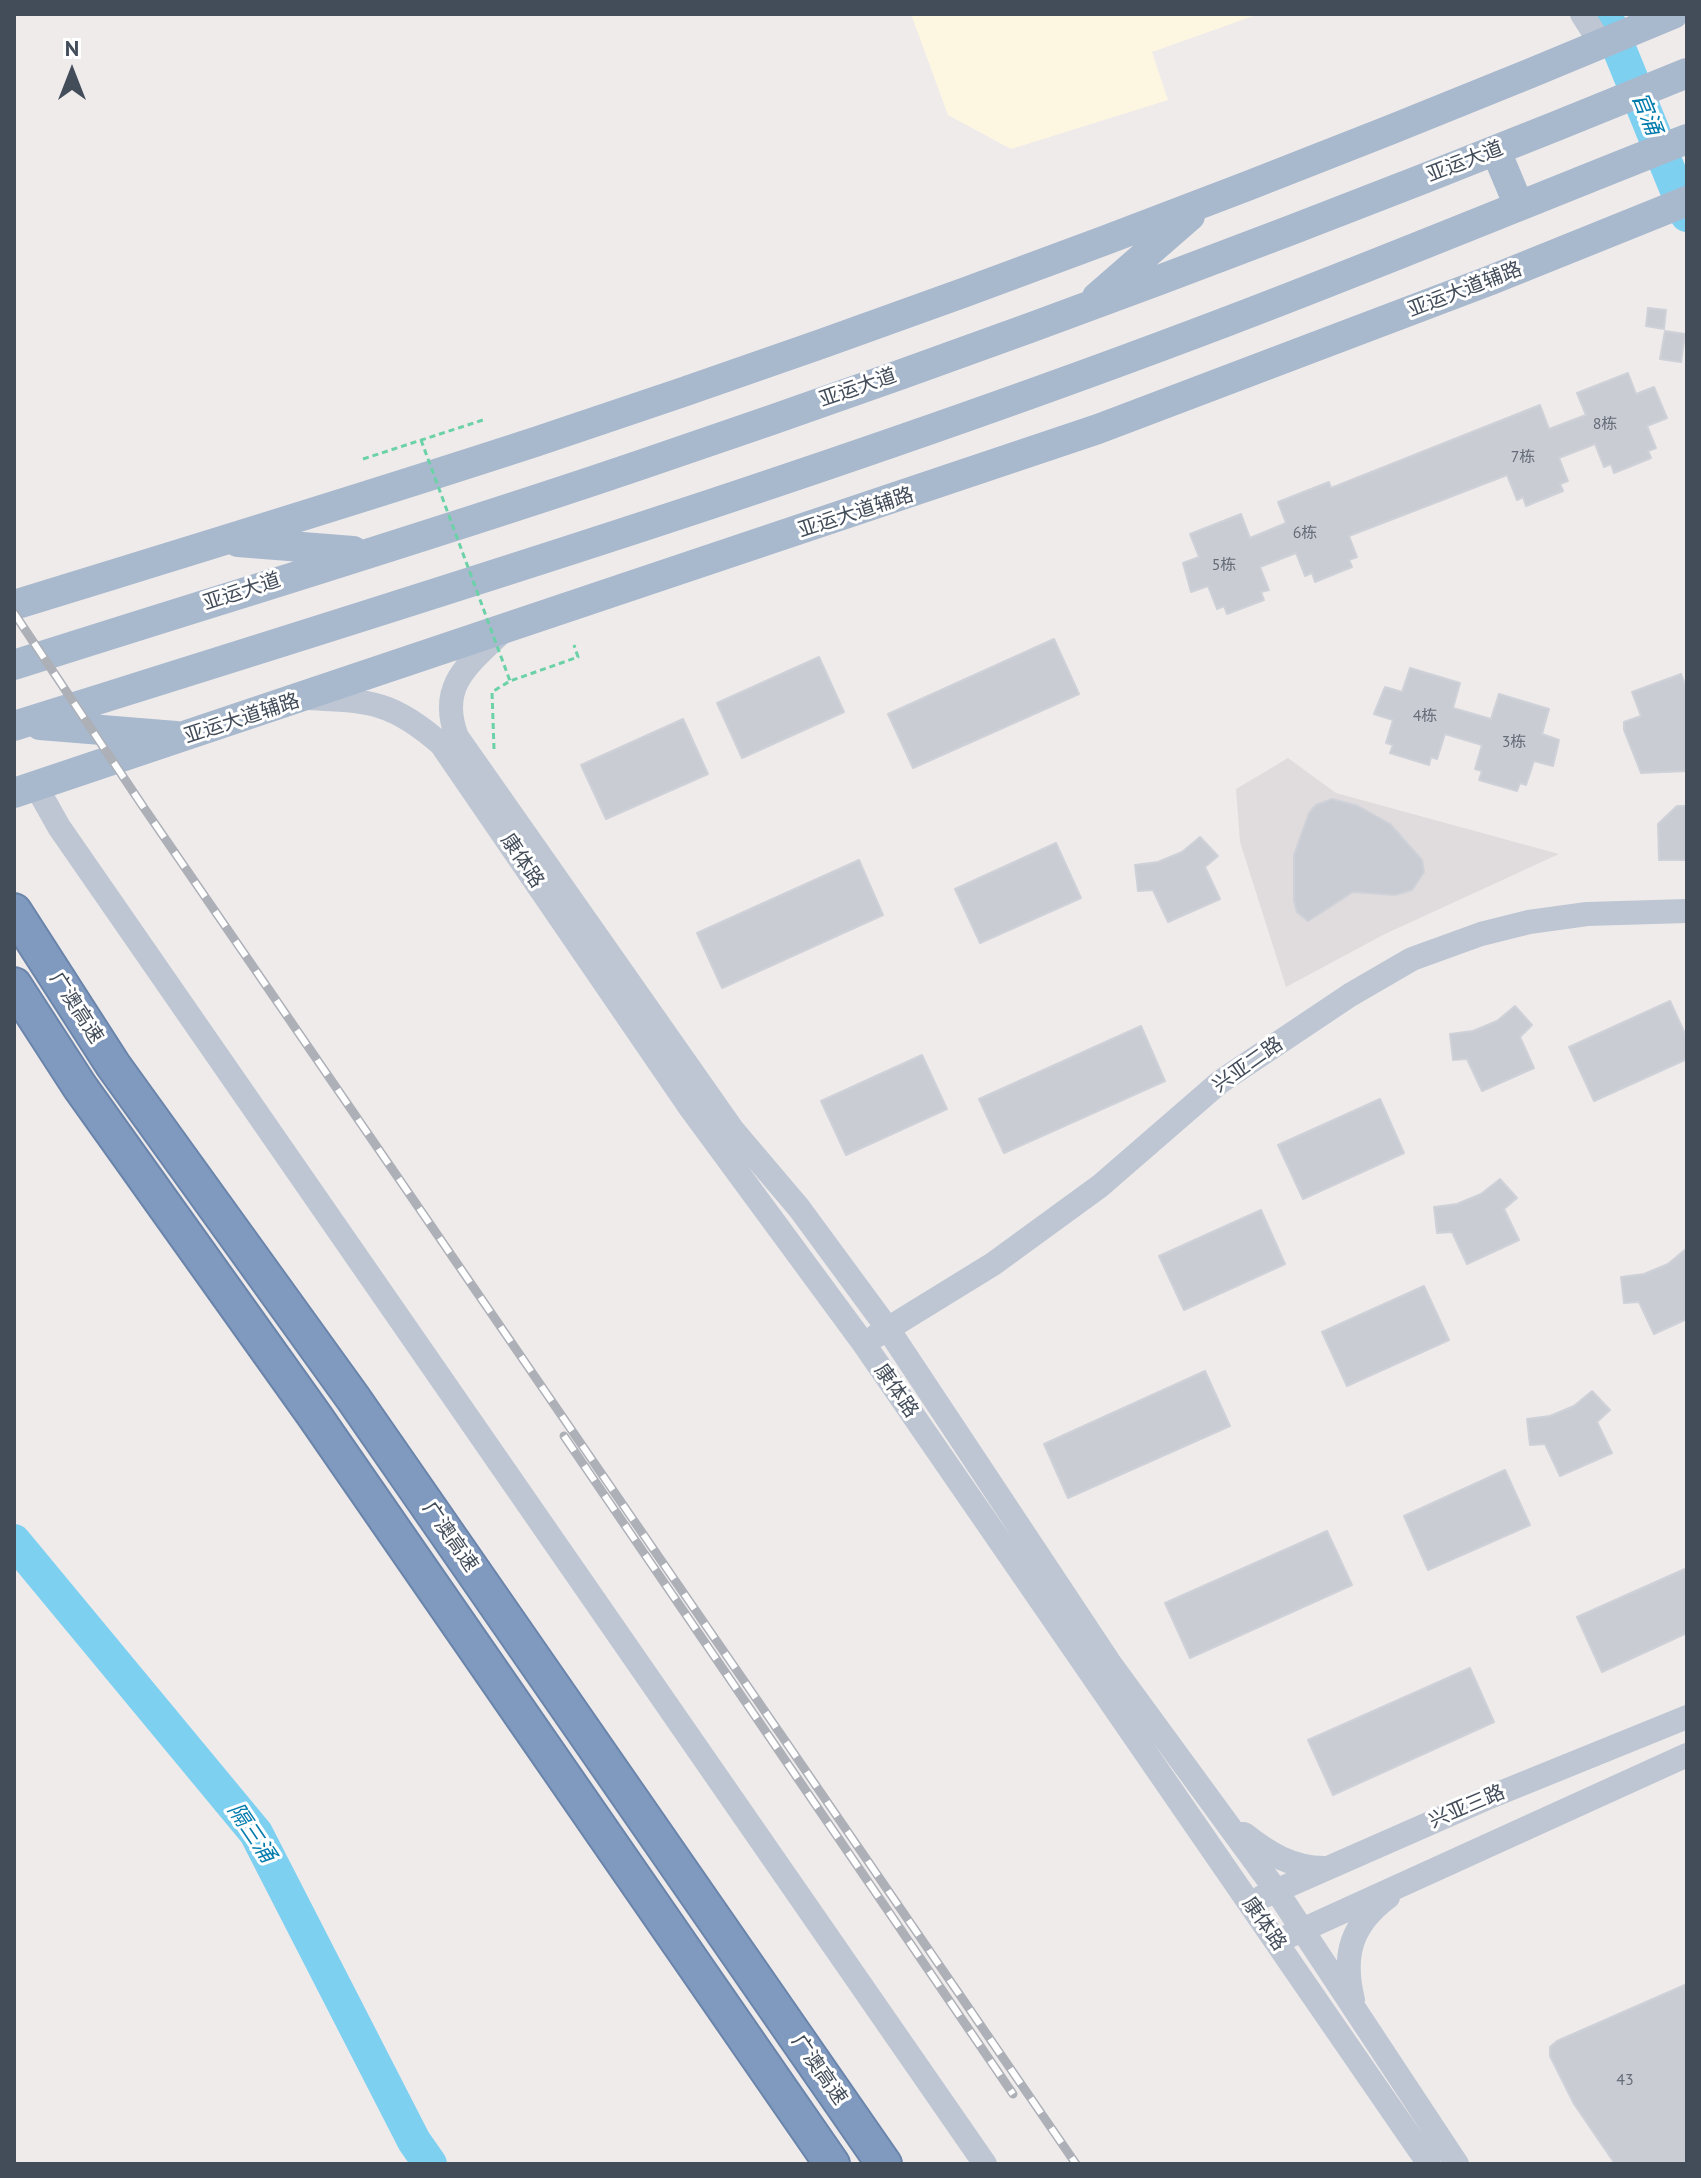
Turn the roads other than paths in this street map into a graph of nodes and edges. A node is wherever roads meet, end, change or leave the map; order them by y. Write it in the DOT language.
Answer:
graph roads {
  1 [pos="1582,14"];
  2 [pos="1673,14"];
  3 [pos="1601,44"];
  4 [pos="1687,73"];
  5 [pos="1687,139"];
  6 [pos="1496,151"];
  7 [pos="1687,201"];
  8 [pos="1207,202"];
  9 [pos="1519,206"];
  10 [pos="1083,309"];
  11 [pos="222,541"];
  12 [pos="367,552"];
  13 [pos="14,605"];
  14 [pos="506,628"];
  15 [pos="14,665"];
  16 [pos="305,698"];
  17 [pos="18,725"];
  18 [pos="189,737"];
  19 [pos="25,790"];
  20 [pos="14,911"];
  21 [pos="1687,911"];
  22 [pos="14,985"];
  23 [pos="888,1329"];
  24 [pos="864,1344"];
  25 [pos="1687,1717"];
  26 [pos="1687,1755"];
  27 [pos="1224,1819"];
  28 [pos="1432,1821"];
  29 [pos="1454,1859"];
  30 [pos="1324,1868"];
  31 [pos="1416,1876"];
  32 [pos="1278,1893"];
  33 [pos="1248,1902"];
  34 [pos="1301,1928"];
  35 [pos="1276,1942"];
  36 [pos="1355,2011"];
  37 [pos="832,2164"];
  38 [pos="884,2164"];
  39 [pos="985,2164"];
  40 [pos="1429,2164"];
  41 [pos="1457,2164"];
  1 -- 3 [label="street"];
  2 -- 3 [label="main road"];
  3 -- 8 [label="main road"];
  4 -- 6 [label="main road, 亚运大道"];
  5 -- 9 [label="main road"];
  6 -- 9 [label="main road"];
  6 -- 10 [label="main road, 亚运大道"];
  7 -- 14 [label="main road, 亚运大道辅路"];
  8 -- 10 [label="main road"];
  8 -- 11 [label="main road"];
  9 -- 17 [label="main road"];
  10 -- 12 [label="main road, 亚运大道"];
  11 -- 12 [label="main road"];
  11 -- 13 [label="main road"];
  12 -- 15 [label="main road, 亚运大道"];
  14 -- 16 [label="main road, 亚运大道辅路"];
  14 -- 23 [label="street, 康体路"];
  16 -- 18 [label="main road, 亚运大道辅路"];
  16 -- 24 [label="street, 康体路"];
  17 -- 18 [label="main road"];
  18 -- 19 [label="main road, 亚运大道辅路"];
  19 -- 39 [label="street"];
  20 -- 38 [label="highway, 广澳高速"];
  21 -- 23 [label="street, 兴亚二路"];
  22 -- 37 [label="highway, 广澳高速"];
  23 -- 24 [label="street, 兴亚二路"];
  23 -- 27 [label="street, 康体路"];
  24 -- 33 [label="street, 康体路"];
  25 -- 28 [label="street, 兴亚三路"];
  26 -- 29 [label="street, 兴亚三路"];
  27 -- 30 [label="street"];
  27 -- 32 [label="street, 康体路"];
  28 -- 29 [label="street"];
  28 -- 30 [label="street, 兴亚三路"];
  29 -- 31 [label="street, 兴亚三路"];
  30 -- 32 [label="street, 兴亚三路"];
  31 -- 34 [label="street, 兴亚三路"];
  31 -- 36 [label="street"];
  32 -- 33 [label="street, 兴亚三路"];
  32 -- 34 [label="street, 康体路"];
  33 -- 35 [label="street, 康体路"];
  34 -- 35 [label="street, 兴亚三路"];
  34 -- 36 [label="street, 康体路"];
  35 -- 40 [label="street, 康体路"];
  36 -- 41 [label="street, 康体路"];
}
